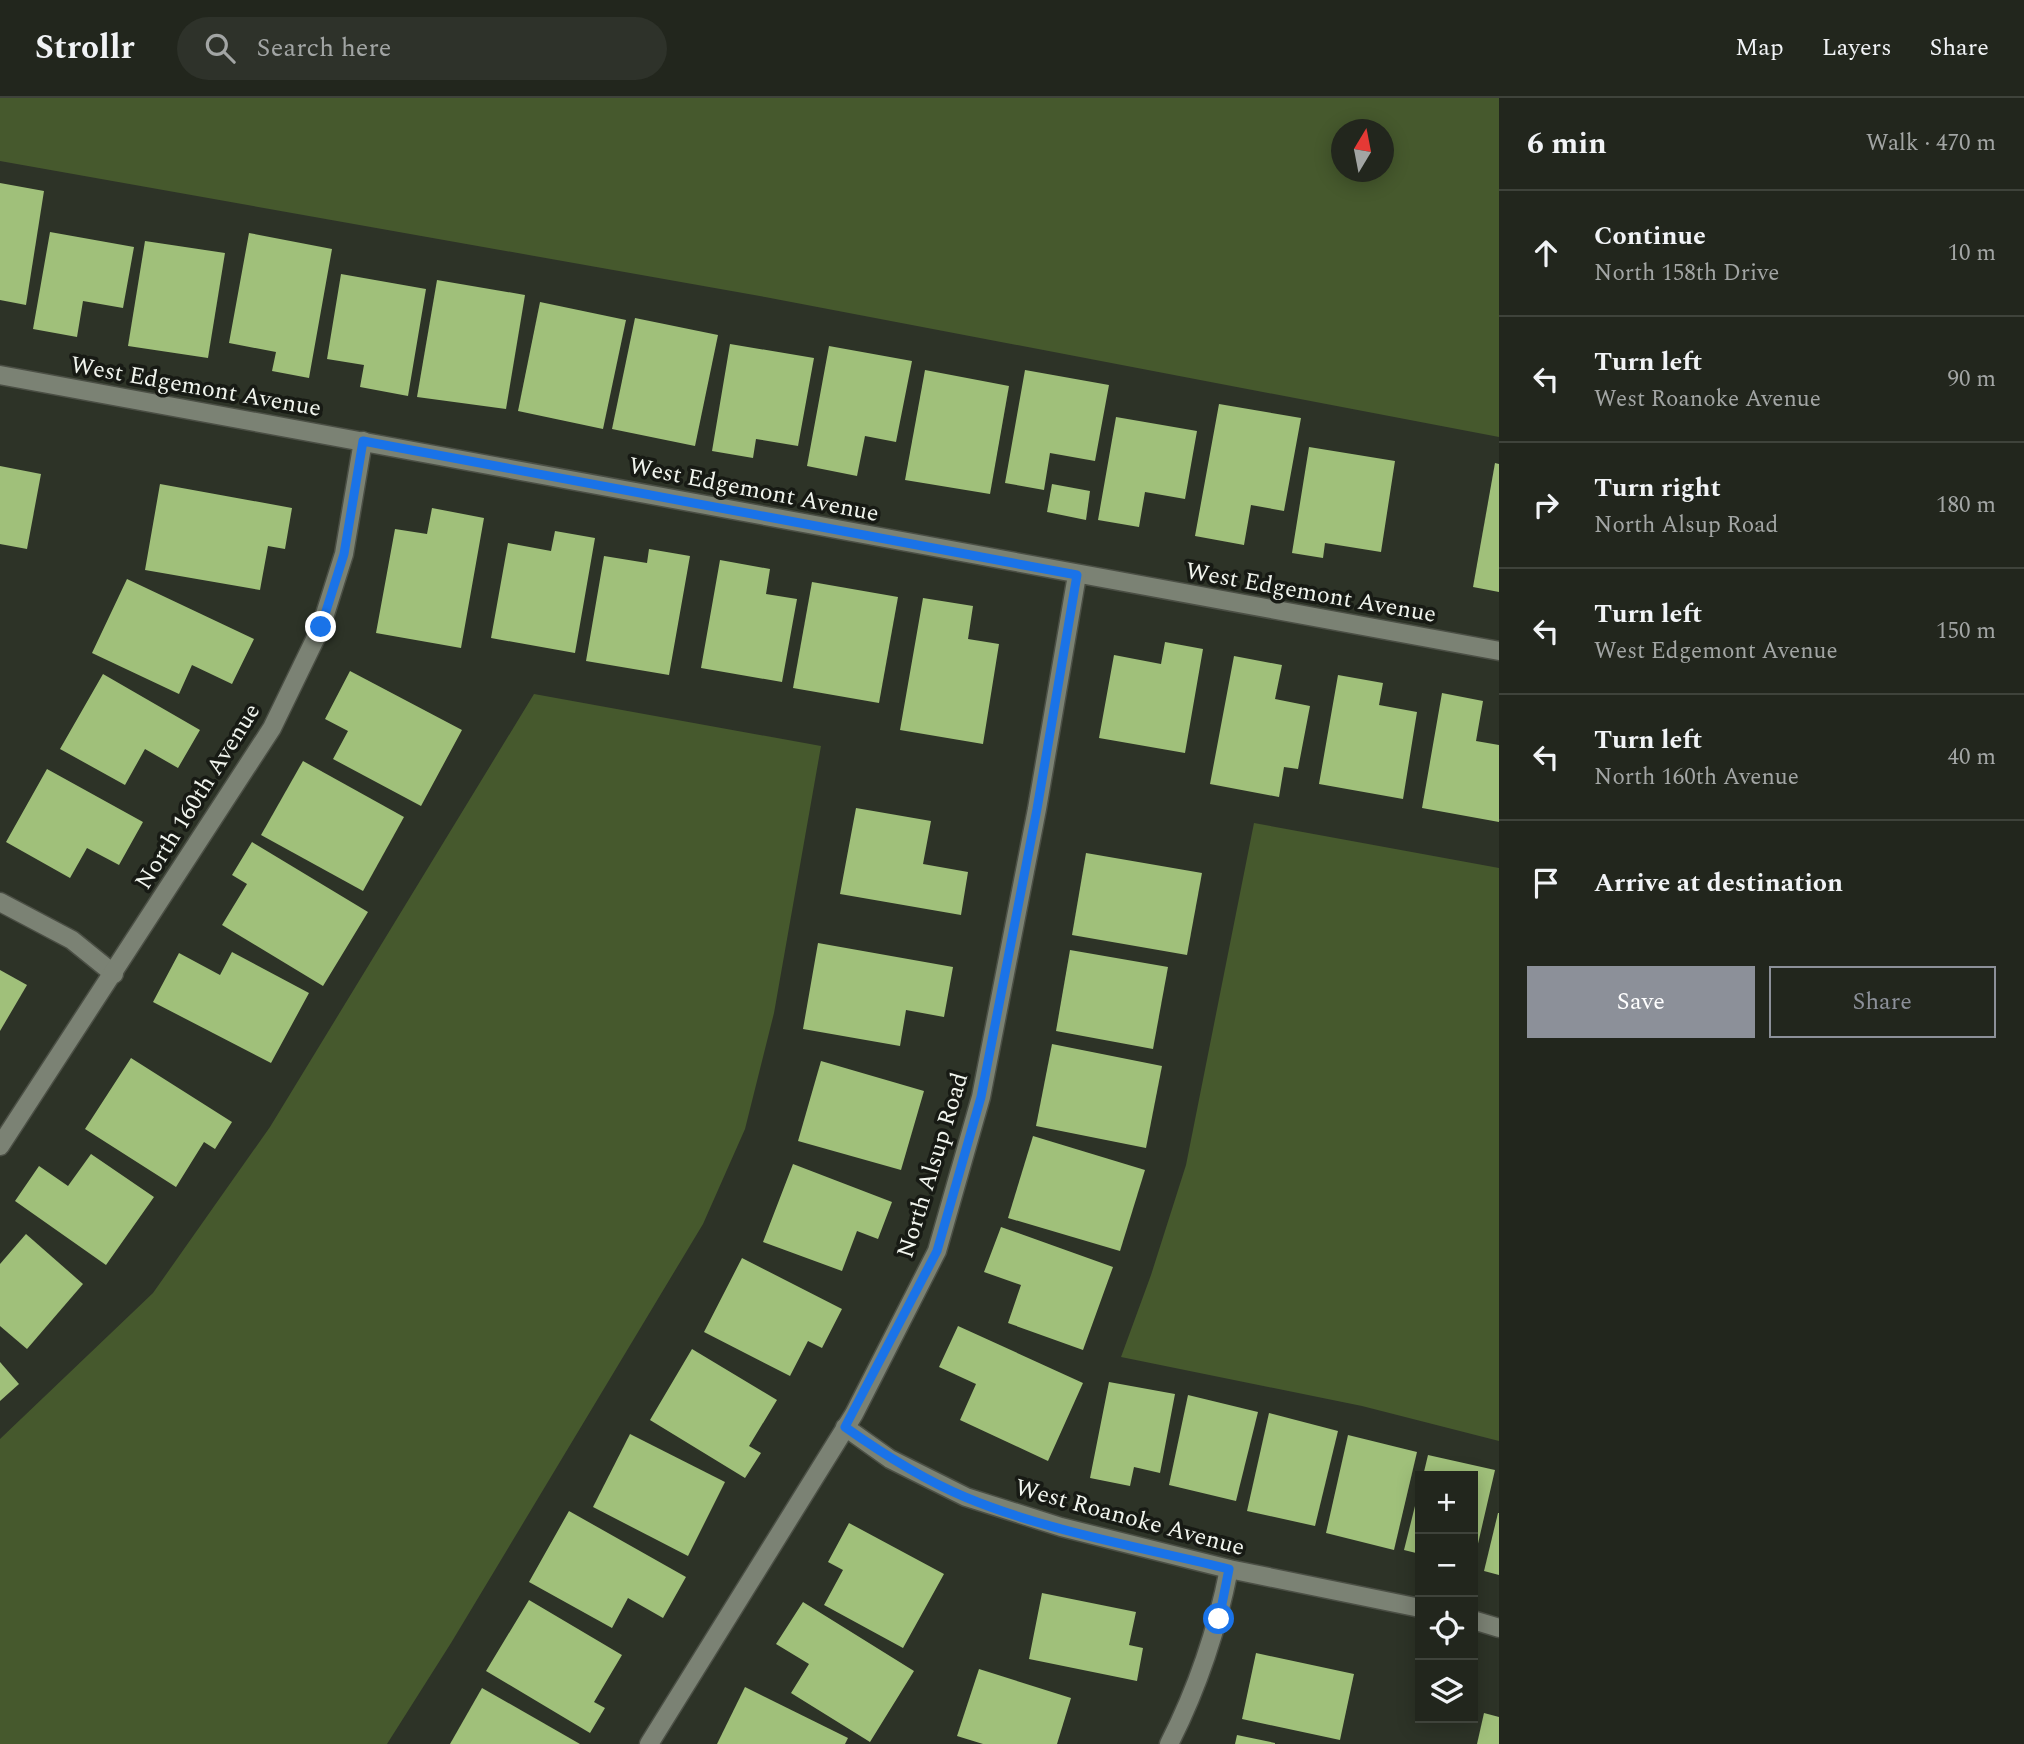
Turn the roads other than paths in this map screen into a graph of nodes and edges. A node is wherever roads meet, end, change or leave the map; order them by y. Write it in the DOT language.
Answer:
graph roads {
  1 [pos="0,375"];
  2 [pos="363,441"];
  3 [pos="1077,575"];
  4 [pos="1499,651"];
  5 [pos="0,902"];
  6 [pos="114,974"];
  7 [pos="0,1146"];
  8 [pos="845,1427"];
  9 [pos="1229,1569"];
  10 [pos="1415,1607"];
  11 [pos="1478,1622"];
  12 [pos="1499,1628"];
  13 [pos="649,1744"];
  14 [pos="1168,1744"];
  1 -- 2 [label="street, West Edgemont Avenue"];
  2 -- 3 [label="street, West Edgemont Avenue"];
  2 -- 6 [label="street, North 160th Avenue"];
  3 -- 4 [label="street, West Edgemont Avenue"];
  3 -- 8 [label="street, North Alsup Road"];
  5 -- 6 [label="street"];
  6 -- 7 [label="street, North 160th Avenue"];
  8 -- 9 [label="street, West Roanoke Avenue"];
  8 -- 13 [label="street, North Alsup Road"];
  9 -- 10 [label="street, West Roanoke Avenue"];
  9 -- 14 [label="street"];
  11 -- 12 [label="street"];
}
